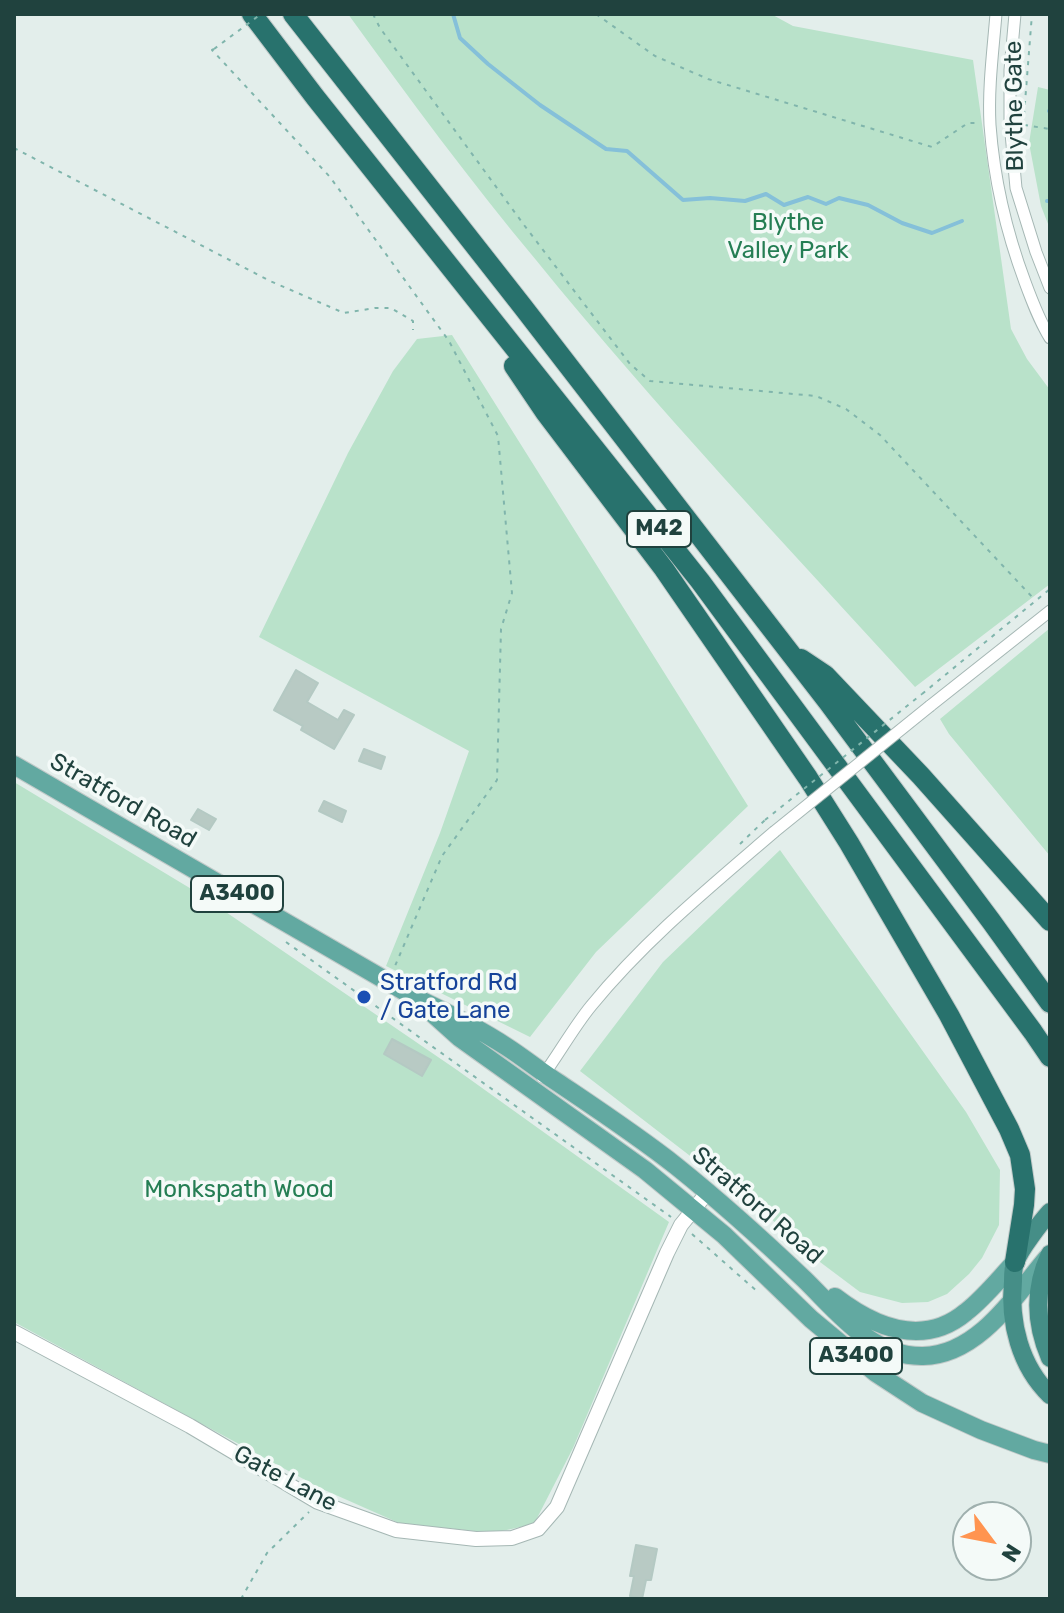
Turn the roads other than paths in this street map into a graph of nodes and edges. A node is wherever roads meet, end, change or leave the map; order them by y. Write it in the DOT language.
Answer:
graph roads {
  1 [pos="252,14"];
  2 [pos="293,14"];
  3 [pos="996,14"];
  4 [pos="1015,14"];
  5 [pos="437,250"];
  6 [pos="1050,288"];
  7 [pos="1050,338"];
  8 [pos="1050,611"];
  9 [pos="787,650"];
  10 [pos="14,765"];
  11 [pos="1050,921"];
  12 [pos="416,998"];
  13 [pos="1050,1003"];
  14 [pos="1050,1057"];
  15 [pos="544,1074"];
  16 [pos="531,1090"];
  17 [pos="707,1193"];
  18 [pos="693,1209"];
  19 [pos="1050,1212"];
  20 [pos="772,1249"];
  21 [pos="1050,1255"];
  22 [pos="1015,1262"];
  23 [pos="1011,1300"];
  24 [pos="14,1332"];
  25 [pos="1050,1358"];
  26 [pos="1050,1395"];
  27 [pos="1050,1454"];
  1 -- 5 [label="highway, M42"];
  2 -- 9 [label="highway, M42"];
  3 -- 7 [label="street, Blythe Gate"];
  4 -- 6 [label="street, Blythe Gate"];
  5 -- 14 [label="highway, M42"];
  5 -- 22 [label="highway"];
  8 -- 15 [label="street, bridge"];
  9 -- 11 [label="highway"];
  9 -- 13 [label="highway, M42"];
  10 -- 12 [label="main road, Stratford Road / A3400"];
  12 -- 15 [label="main road, Stratford Road / A3400"];
  12 -- 16 [label="main road, Stratford Road / A3400"];
  15 -- 16 [label="street"];
  15 -- 17 [label="main road, Stratford Road / A3400"];
  16 -- 18 [label="main road, Stratford Road / A3400"];
  17 -- 18 [label="street, Gate Lane"];
  17 -- 20 [label="main road, Stratford Road / A3400"];
  18 -- 24 [label="street, Gate Lane"];
  18 -- 27 [label="main road, Stratford Road / A3400"];
  19 -- 22 [label="highway"];
  20 -- 22 [label="main road"];
  20 -- 23 [label="main road, Stratford Road / A3400"];
  21 -- 23 [label="main road, Stratford Road / A3400"];
  21 -- 25 [label="highway"];
  22 -- 23 [label="highway"];
  23 -- 26 [label="highway"];
}
